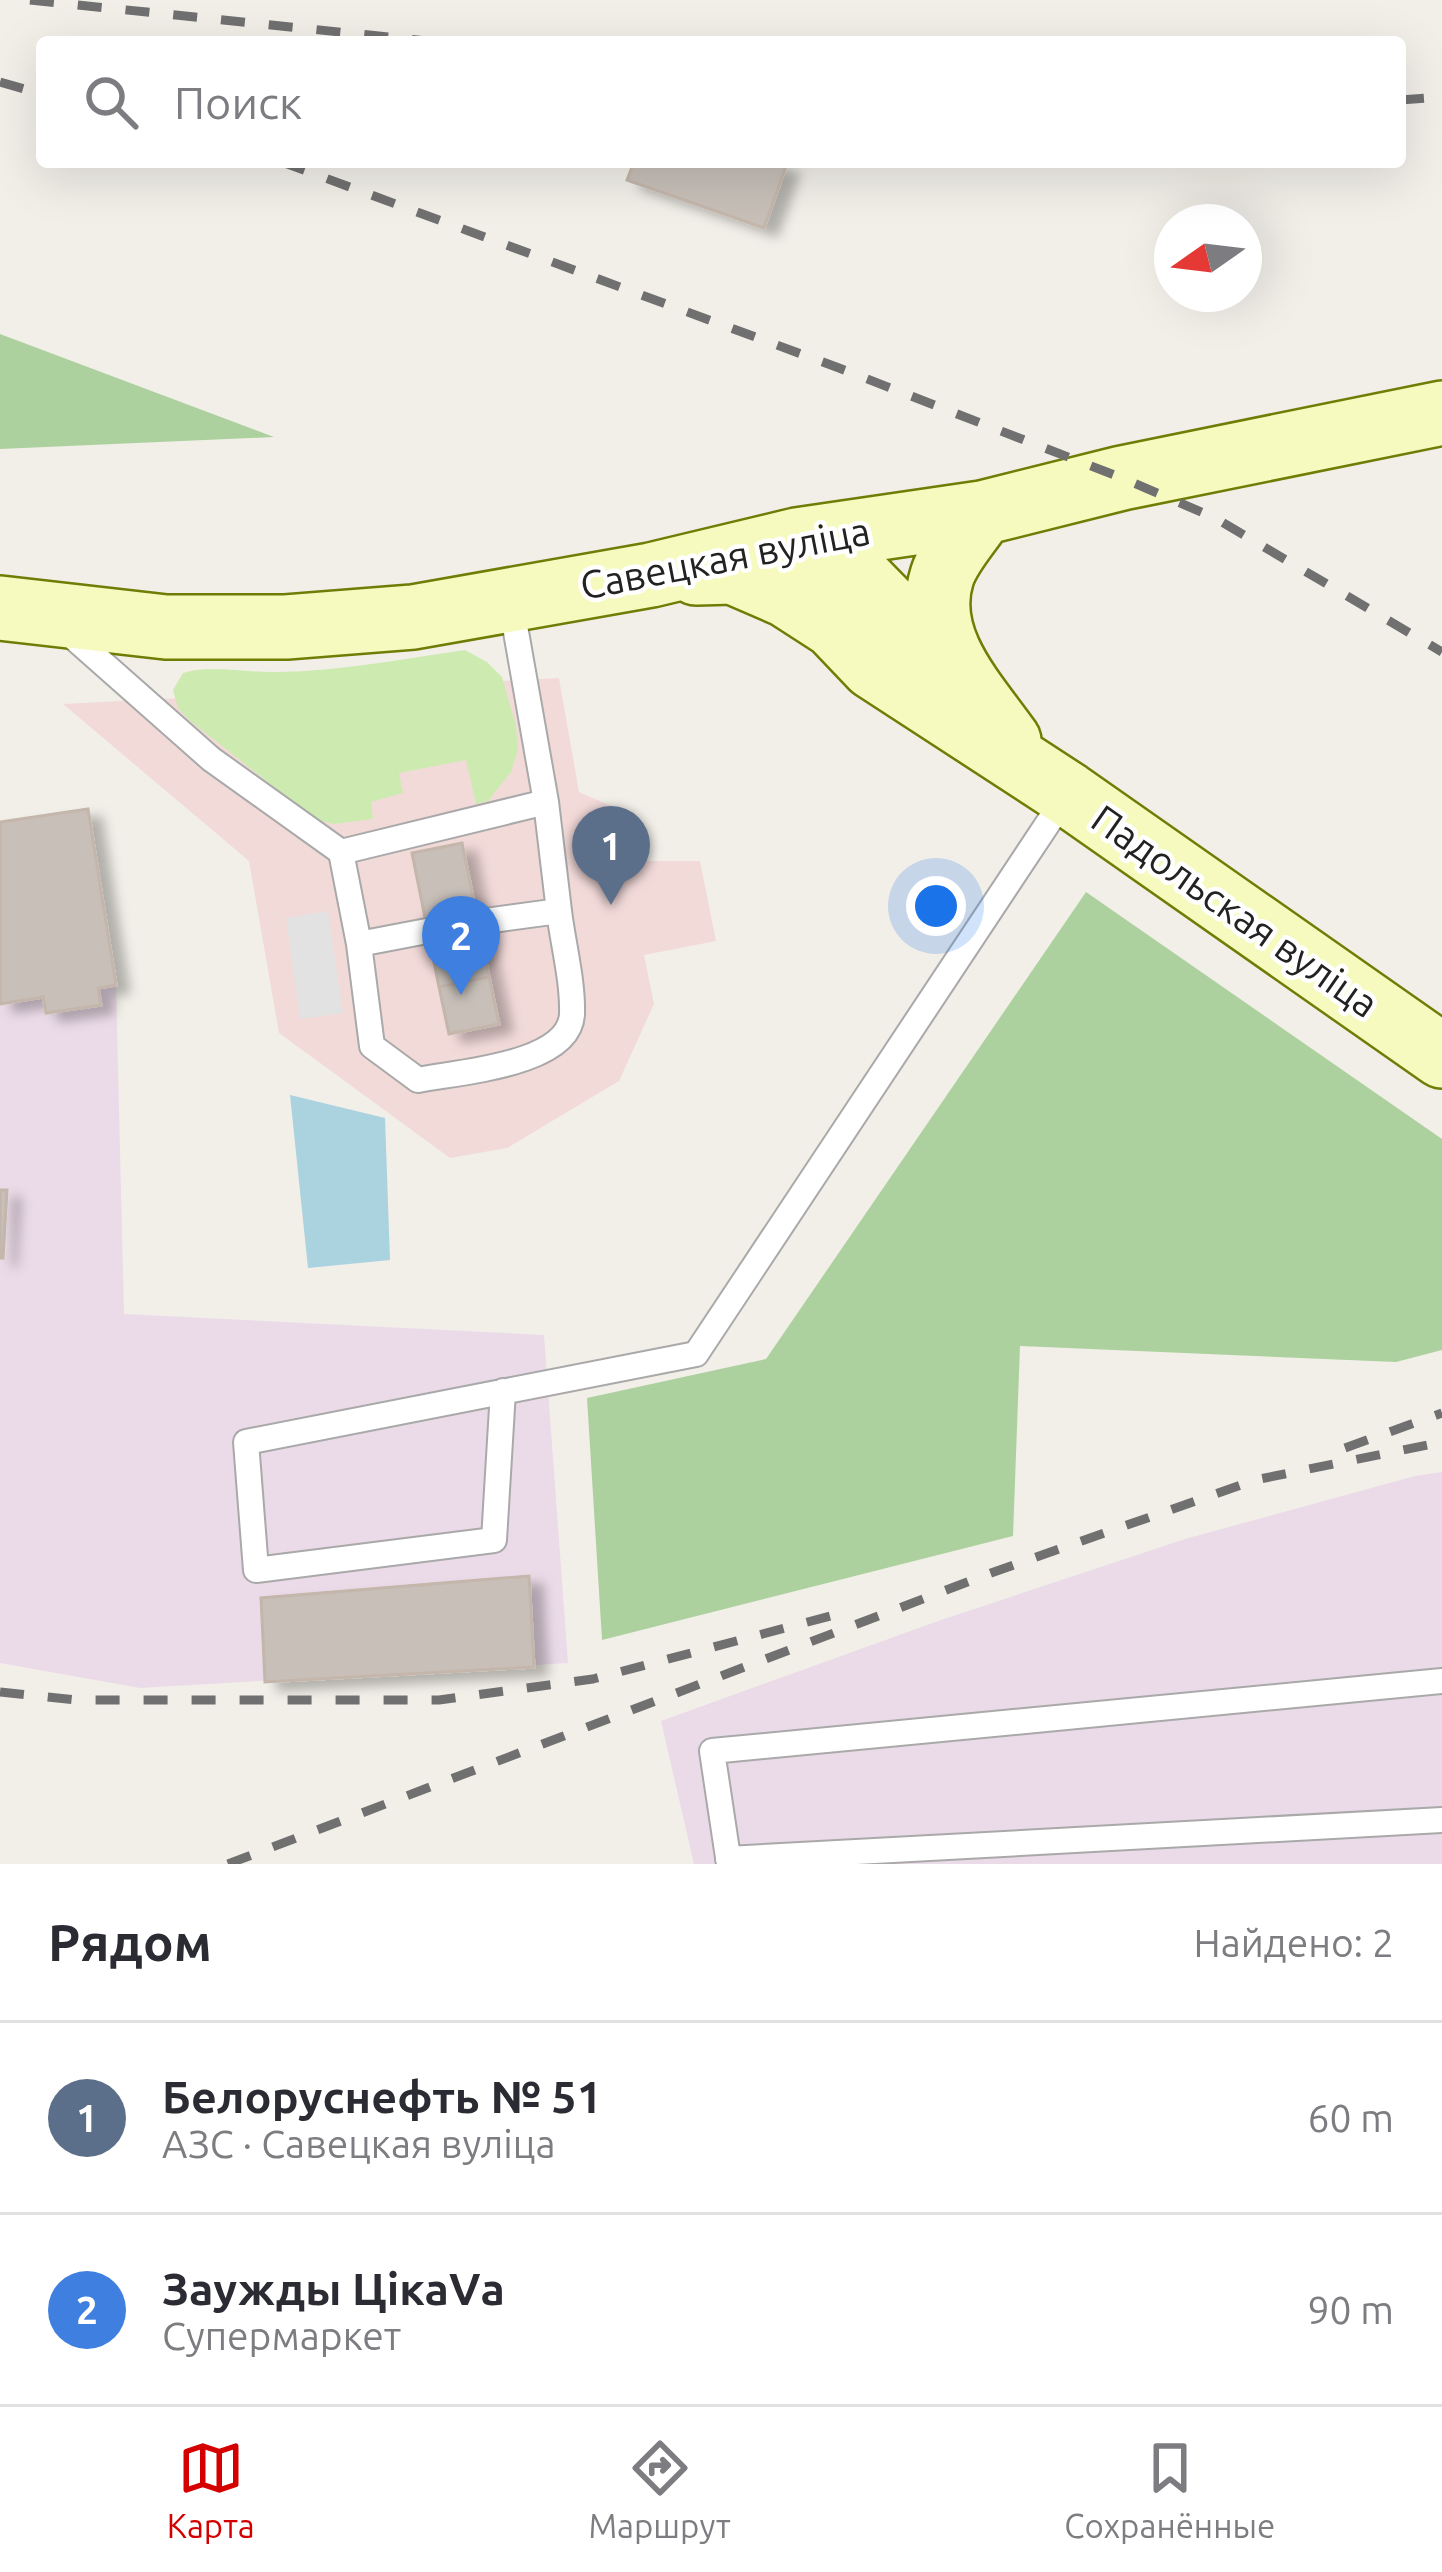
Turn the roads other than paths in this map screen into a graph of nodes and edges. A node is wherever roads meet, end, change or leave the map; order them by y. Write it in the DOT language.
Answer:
graph roads {
  1 [pos="1442,413"];
  2 [pos="982,513"];
  3 [pos="822,552"];
  4 [pos="651,575"];
  5 [pos="510,598"];
  6 [pos="25,612"];
  7 [pos="873,667"];
  8 [pos="982,703"];
  9 [pos="1048,780"];
  10 [pos="546,802"];
  11 [pos="340,852"];
  12 [pos="560,911"];
  13 [pos="478,922"];
  14 [pos="428,931"];
  15 [pos="359,944"];
  16 [pos="1442,1056"];
  17 [pos="503,1391"];
  18 [pos="1442,1681"];
  19 [pos="1442,1820"];
  20 [pos="728,1862"];
  1 -- 2 [label="main road, Савецкая вуліца"];
  2 -- 3 [label="main road, Савецкая вуліца"];
  2 -- 8 [label="main road, Падольская вуліца"];
  3 -- 4 [label="main road, Савецкая вуліца"];
  3 -- 7 [label="main road"];
  3 -- 8 [label="main road"];
  4 -- 5 [label="main road, Савецкая вуліца"];
  4 -- 7 [label="main road, Падольская вуліца"];
  5 -- 6 [label="main road, Савецкая вуліца"];
  5 -- 10 [label="lane"];
  6 -- 11 [label="lane"];
  7 -- 9 [label="main road, Падольская вуліца"];
  8 -- 9 [label="main road, Падольская вуліца"];
  9 -- 16 [label="main road, Падольская вуліца"];
  9 -- 17 [label="lane"];
  10 -- 11 [label="lane"];
  10 -- 12 [label="lane"];
  11 -- 15 [label="lane"];
  12 -- 13 [label="lane"];
  12 -- 15 [label="lane"];
  14 -- 15 [label="lane"];
  17 -- 17 [label="lane"];
  18 -- 20 [label="lane"];
  19 -- 20 [label="lane"];
}
